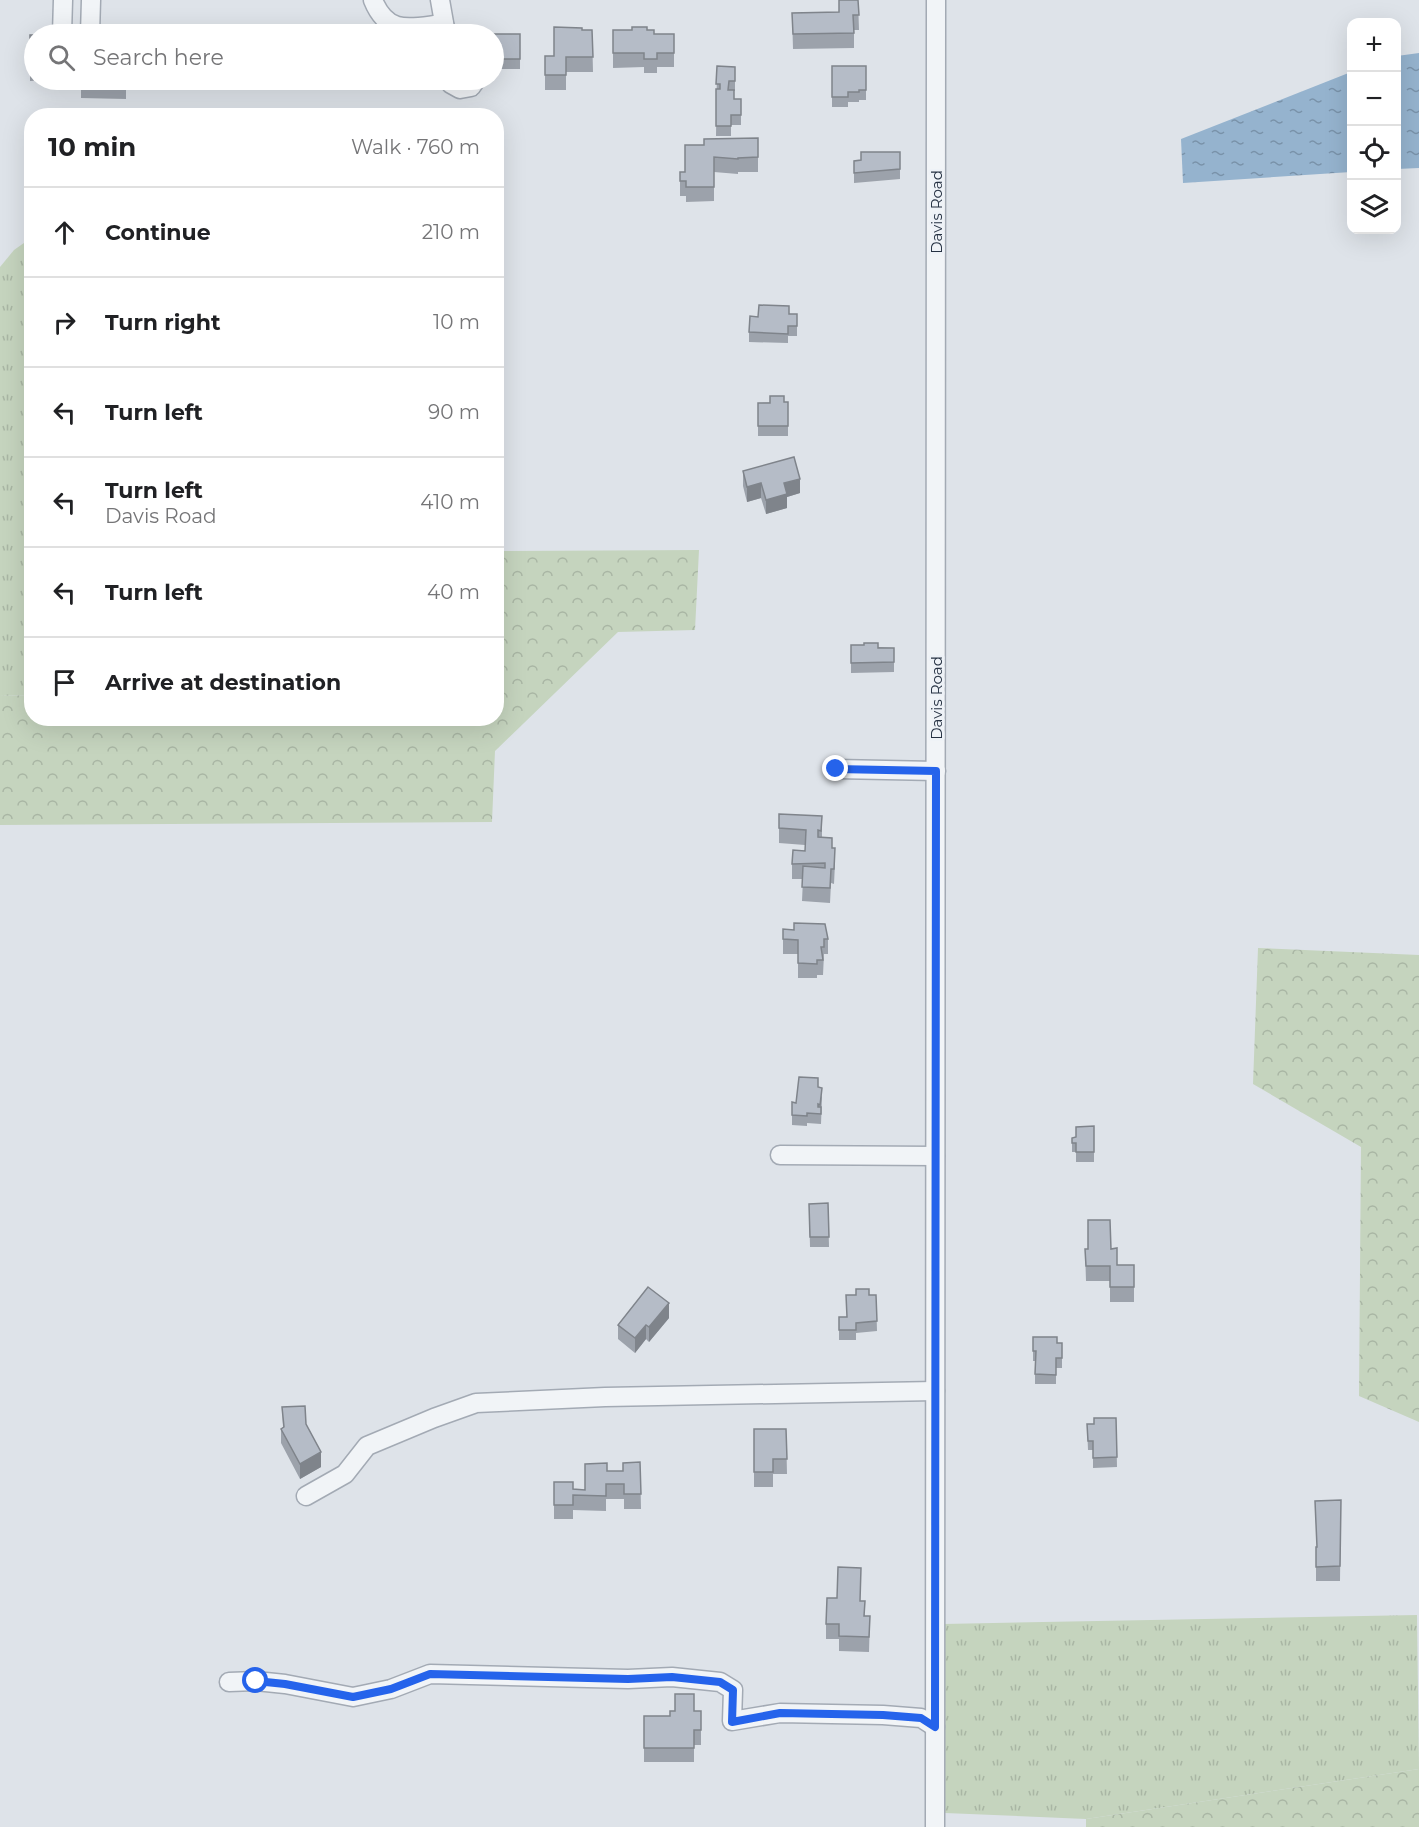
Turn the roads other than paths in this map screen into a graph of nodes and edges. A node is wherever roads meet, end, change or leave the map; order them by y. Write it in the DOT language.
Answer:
graph roads {
  1 [pos="63,0"];
  2 [pos="91,0"];
  3 [pos="373,0"];
  4 [pos="440,0"];
  5 [pos="936,0"];
  6 [pos="62,24"];
  7 [pos="90,24"];
  8 [pos="391,24"];
  9 [pos="444,24"];
  10 [pos="836,769"];
  11 [pos="936,771"];
  12 [pos="780,1155"];
  13 [pos="935,1156"];
  14 [pos="935,1391"];
  15 [pos="306,1496"];
  16 [pos="229,1682"];
  17 [pos="935,1727"];
  18 [pos="935,1827"];
  1 -- 6 [label="street"];
  2 -- 7 [label="street"];
  3 -- 8 [label="street"];
  4 -- 9 [label="street"];
  5 -- 11 [label="street, Davis Road"];
  10 -- 11 [label="street"];
  11 -- 13 [label="street, Davis Road"];
  12 -- 13 [label="street"];
  13 -- 14 [label="street, Davis Road"];
  14 -- 15 [label="street"];
  14 -- 17 [label="street, Davis Road"];
  16 -- 17 [label="street"];
  17 -- 18 [label="street, Davis Road"];
}
